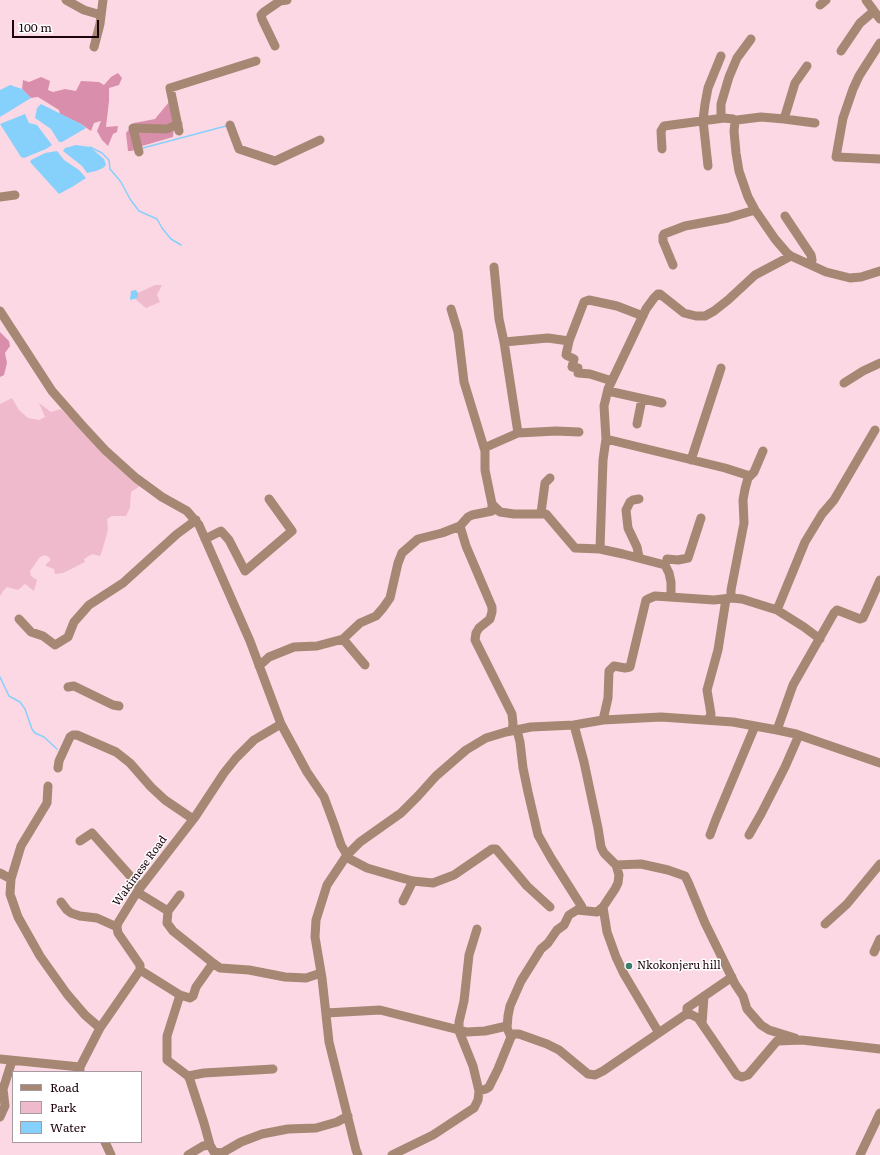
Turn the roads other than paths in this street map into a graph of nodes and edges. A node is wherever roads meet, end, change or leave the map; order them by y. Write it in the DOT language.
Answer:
graph roads {
  1 [pos="66,0"];
  2 [pos="103,0"];
  3 [pos="287,0"];
  4 [pos="866,0"];
  5 [pos="874,11"];
  6 [pos="101,15"];
  7 [pos="880,19"];
  8 [pos="751,40"];
  9 [pos="880,43"];
  10 [pos="275,46"];
  11 [pos="94,47"];
  12 [pos="841,51"];
  13 [pos="720,56"];
  14 [pos="256,61"];
  15 [pos="807,66"];
  16 [pos="721,118"];
  17 [pos="784,119"];
  18 [pos="703,120"];
  19 [pos="735,122"];
  20 [pos="815,123"];
  21 [pos="230,125"];
  22 [pos="320,140"];
  23 [pos="662,149"];
  24 [pos="139,152"];
  25 [pos="880,159"];
  26 [pos="708,166"];
  27 [pos="16,194"];
  28 [pos="0,197"];
  29 [pos="755,210"];
  30 [pos="785,216"];
  31 [pos="791,256"];
  32 [pos="672,265"];
  33 [pos="811,265"];
  34 [pos="494,267"];
  35 [pos="880,271"];
  36 [pos="451,309"];
  37 [pos="0,311"];
  38 [pos="643,316"];
  39 [pos="569,340"];
  40 [pos="504,342"];
  41 [pos="880,363"];
  42 [pos="721,368"];
  43 [pos="612,381"];
  44 [pos="844,383"];
  45 [pos="608,391"];
  46 [pos="642,398"];
  47 [pos="662,403"];
  48 [pos="637,424"];
  49 [pos="875,430"];
  50 [pos="579,432"];
  51 [pos="518,434"];
  52 [pos="606,439"];
  53 [pos="484,448"];
  54 [pos="763,451"];
  55 [pos="691,460"];
  56 [pos="750,476"];
  57 [pos="550,478"];
  58 [pos="269,499"];
  59 [pos="639,499"];
  60 [pos="492,504"];
  61 [pos="541,513"];
  62 [pos="701,518"];
  63 [pos="196,520"];
  64 [pos="460,526"];
  65 [pos="205,539"];
  66 [pos="600,549"];
  67 [pos="639,557"];
  68 [pos="667,559"];
  69 [pos="880,580"];
  70 [pos="672,597"];
  71 [pos="729,599"];
  72 [pos="778,610"];
  73 [pos="19,619"];
  74 [pos="343,639"];
  75 [pos="820,639"];
  76 [pos="365,665"];
  77 [pos="259,666"];
  78 [pos="68,687"];
  79 [pos="119,706"];
  80 [pos="603,720"];
  81 [pos="708,720"];
  82 [pos="281,724"];
  83 [pos="574,725"];
  84 [pos="755,726"];
  85 [pos="777,730"];
  86 [pos="514,731"];
  87 [pos="799,735"];
  88 [pos="880,763"];
  89 [pos="58,768"];
  90 [pos="48,786"];
  91 [pos="193,819"];
  92 [pos="710,835"];
  93 [pos="749,835"];
  94 [pos="80,841"];
  95 [pos="346,856"];
  96 [pos="880,864"];
  97 [pos="616,865"];
  98 [pos="0,873"];
  99 [pos="11,879"];
  100 [pos="413,882"];
  101 [pos="138,890"];
  102 [pos="180,895"];
  103 [pos="61,902"];
  104 [pos="403,902"];
  105 [pos="550,907"];
  106 [pos="603,907"];
  107 [pos="577,910"];
  108 [pos="168,911"];
  109 [pos="825,924"];
  110 [pos="117,927"];
  111 [pos="477,929"];
  112 [pos="880,940"];
  113 [pos="874,952"];
  114 [pos="213,963"];
  115 [pos="140,970"];
  116 [pos="321,974"];
  117 [pos="732,977"];
  118 [pos="180,995"];
  119 [pos="704,996"];
  120 [pos="326,1013"];
  121 [pos="687,1014"];
  122 [pos="702,1024"];
  123 [pos="507,1026"];
  124 [pos="100,1028"];
  125 [pos="459,1031"];
  126 [pos="659,1033"];
  127 [pos="511,1037"];
  128 [pos="802,1040"];
  129 [pos="880,1049"];
  130 [pos="0,1060"];
  131 [pos="12,1061"];
  132 [pos="273,1069"];
  133 [pos="80,1070"];
  134 [pos="188,1076"];
  135 [pos="479,1091"];
  136 [pos="880,1113"];
  137 [pos="348,1116"];
  138 [pos="0,1118"];
  139 [pos="105,1143"];
  140 [pos="210,1145"];
  141 [pos="354,1153"];
  142 [pos="111,1155"];
  143 [pos="188,1155"];
  144 [pos="392,1155"];
  145 [pos="860,1155"];
  1 -- 6 [label="street"];
  2 -- 6 [label="street"];
  3 -- 10 [label="street"];
  4 -- 5 [label="street"];
  5 -- 7 [label="street"];
  5 -- 12 [label="street"];
  6 -- 11 [label="street"];
  8 -- 16 [label="street"];
  9 -- 25 [label="street"];
  13 -- 18 [label="street"];
  14 -- 24 [label="street"];
  15 -- 17 [label="street"];
  16 -- 18 [label="street"];
  16 -- 19 [label="street"];
  17 -- 19 [label="street"];
  17 -- 20 [label="street"];
  18 -- 23 [label="street"];
  18 -- 26 [label="street"];
  19 -- 29 [label="street"];
  21 -- 22 [label="street"];
  27 -- 28 [label="street"];
  29 -- 31 [label="street"];
  29 -- 32 [label="street"];
  30 -- 33 [label="street"];
  31 -- 33 [label="street"];
  31 -- 38 [label="street"];
  33 -- 35 [label="street"];
  34 -- 40 [label="street"];
  36 -- 53 [label="street"];
  37 -- 63 [label="street"];
  38 -- 39 [label="street"];
  38 -- 43 [label="street"];
  39 -- 40 [label="street"];
  39 -- 43 [label="street"];
  40 -- 51 [label="street"];
  41 -- 44 [label="street"];
  42 -- 55 [label="street"];
  43 -- 45 [label="street"];
  45 -- 46 [label="street"];
  45 -- 52 [label="street"];
  46 -- 47 [label="street"];
  46 -- 48 [label="street"];
  49 -- 72 [label="street"];
  50 -- 51 [label="street"];
  51 -- 53 [label="street"];
  52 -- 55 [label="street"];
  52 -- 66 [label="street"];
  53 -- 60 [label="street"];
  54 -- 56 [label="street"];
  55 -- 56 [label="street"];
  56 -- 71 [label="street"];
  57 -- 61 [label="street"];
  58 -- 65 [label="street"];
  59 -- 67 [label="street"];
  60 -- 61 [label="street"];
  60 -- 64 [label="street"];
  61 -- 66 [label="street"];
  62 -- 68 [label="street"];
  63 -- 65 [label="street"];
  63 -- 73 [label="street"];
  64 -- 74 [label="street"];
  64 -- 86 [label="street"];
  65 -- 77 [label="street"];
  66 -- 67 [label="street"];
  67 -- 70 [label="street"];
  69 -- 75 [label="street"];
  70 -- 71 [label="street"];
  70 -- 80 [label="street"];
  71 -- 72 [label="street"];
  71 -- 81 [label="street"];
  72 -- 75 [label="street"];
  74 -- 76 [label="street"];
  74 -- 77 [label="street"];
  75 -- 85 [label="street"];
  77 -- 82 [label="street"];
  78 -- 79 [label="street"];
  80 -- 81 [label="street"];
  80 -- 83 [label="street"];
  81 -- 84 [label="street"];
  82 -- 91 [label="street, Wakimese Road"];
  82 -- 95 [label="street"];
  83 -- 86 [label="street"];
  83 -- 97 [label="street"];
  84 -- 85 [label="street"];
  84 -- 92 [label="street"];
  85 -- 87 [label="street"];
  86 -- 95 [label="street"];
  86 -- 107 [label="street"];
  87 -- 88 [label="street"];
  87 -- 93 [label="street"];
  89 -- 91 [label="street"];
  90 -- 99 [label="street"];
  91 -- 101 [label="street, Wakimese Road"];
  94 -- 101 [label="street"];
  95 -- 100 [label="street"];
  95 -- 116 [label="street"];
  96 -- 109 [label="street"];
  97 -- 106 [label="street"];
  97 -- 117 [label="street"];
  98 -- 99 [label="street"];
  99 -- 124 [label="street"];
  100 -- 104 [label="street"];
  100 -- 105 [label="street"];
  101 -- 108 [label="street"];
  101 -- 110 [label="street, Wakimese Road"];
  102 -- 108 [label="street"];
  103 -- 110 [label="street"];
  106 -- 107 [label="street"];
  106 -- 126 [label="street"];
  107 -- 123 [label="street"];
  108 -- 114 [label="street"];
  110 -- 115 [label="street"];
  111 -- 125 [label="street"];
  112 -- 113 [label="street"];
  114 -- 116 [label="street"];
  114 -- 118 [label="street"];
  115 -- 118 [label="street"];
  115 -- 124 [label="street"];
  116 -- 120 [label="street"];
  117 -- 119 [label="street"];
  117 -- 128 [label="street"];
  118 -- 134 [label="street"];
  119 -- 121 [label="street"];
  119 -- 122 [label="street"];
  120 -- 125 [label="street"];
  120 -- 137 [label="street"];
  121 -- 122 [label="street"];
  121 -- 126 [label="street"];
  122 -- 128 [label="street"];
  123 -- 125 [label="street"];
  123 -- 127 [label="street"];
  124 -- 133 [label="street"];
  125 -- 135 [label="street"];
  126 -- 127 [label="street"];
  127 -- 135 [label="street"];
  128 -- 129 [label="street"];
  130 -- 131 [label="street"];
  131 -- 133 [label="street"];
  131 -- 138 [label="street"];
  132 -- 134 [label="street"];
  134 -- 140 [label="street"];
  135 -- 144 [label="street"];
  136 -- 145 [label="street"];
  137 -- 140 [label="street"];
  137 -- 141 [label="street"];
  139 -- 142 [label="street"];
  140 -- 143 [label="street"];
}
